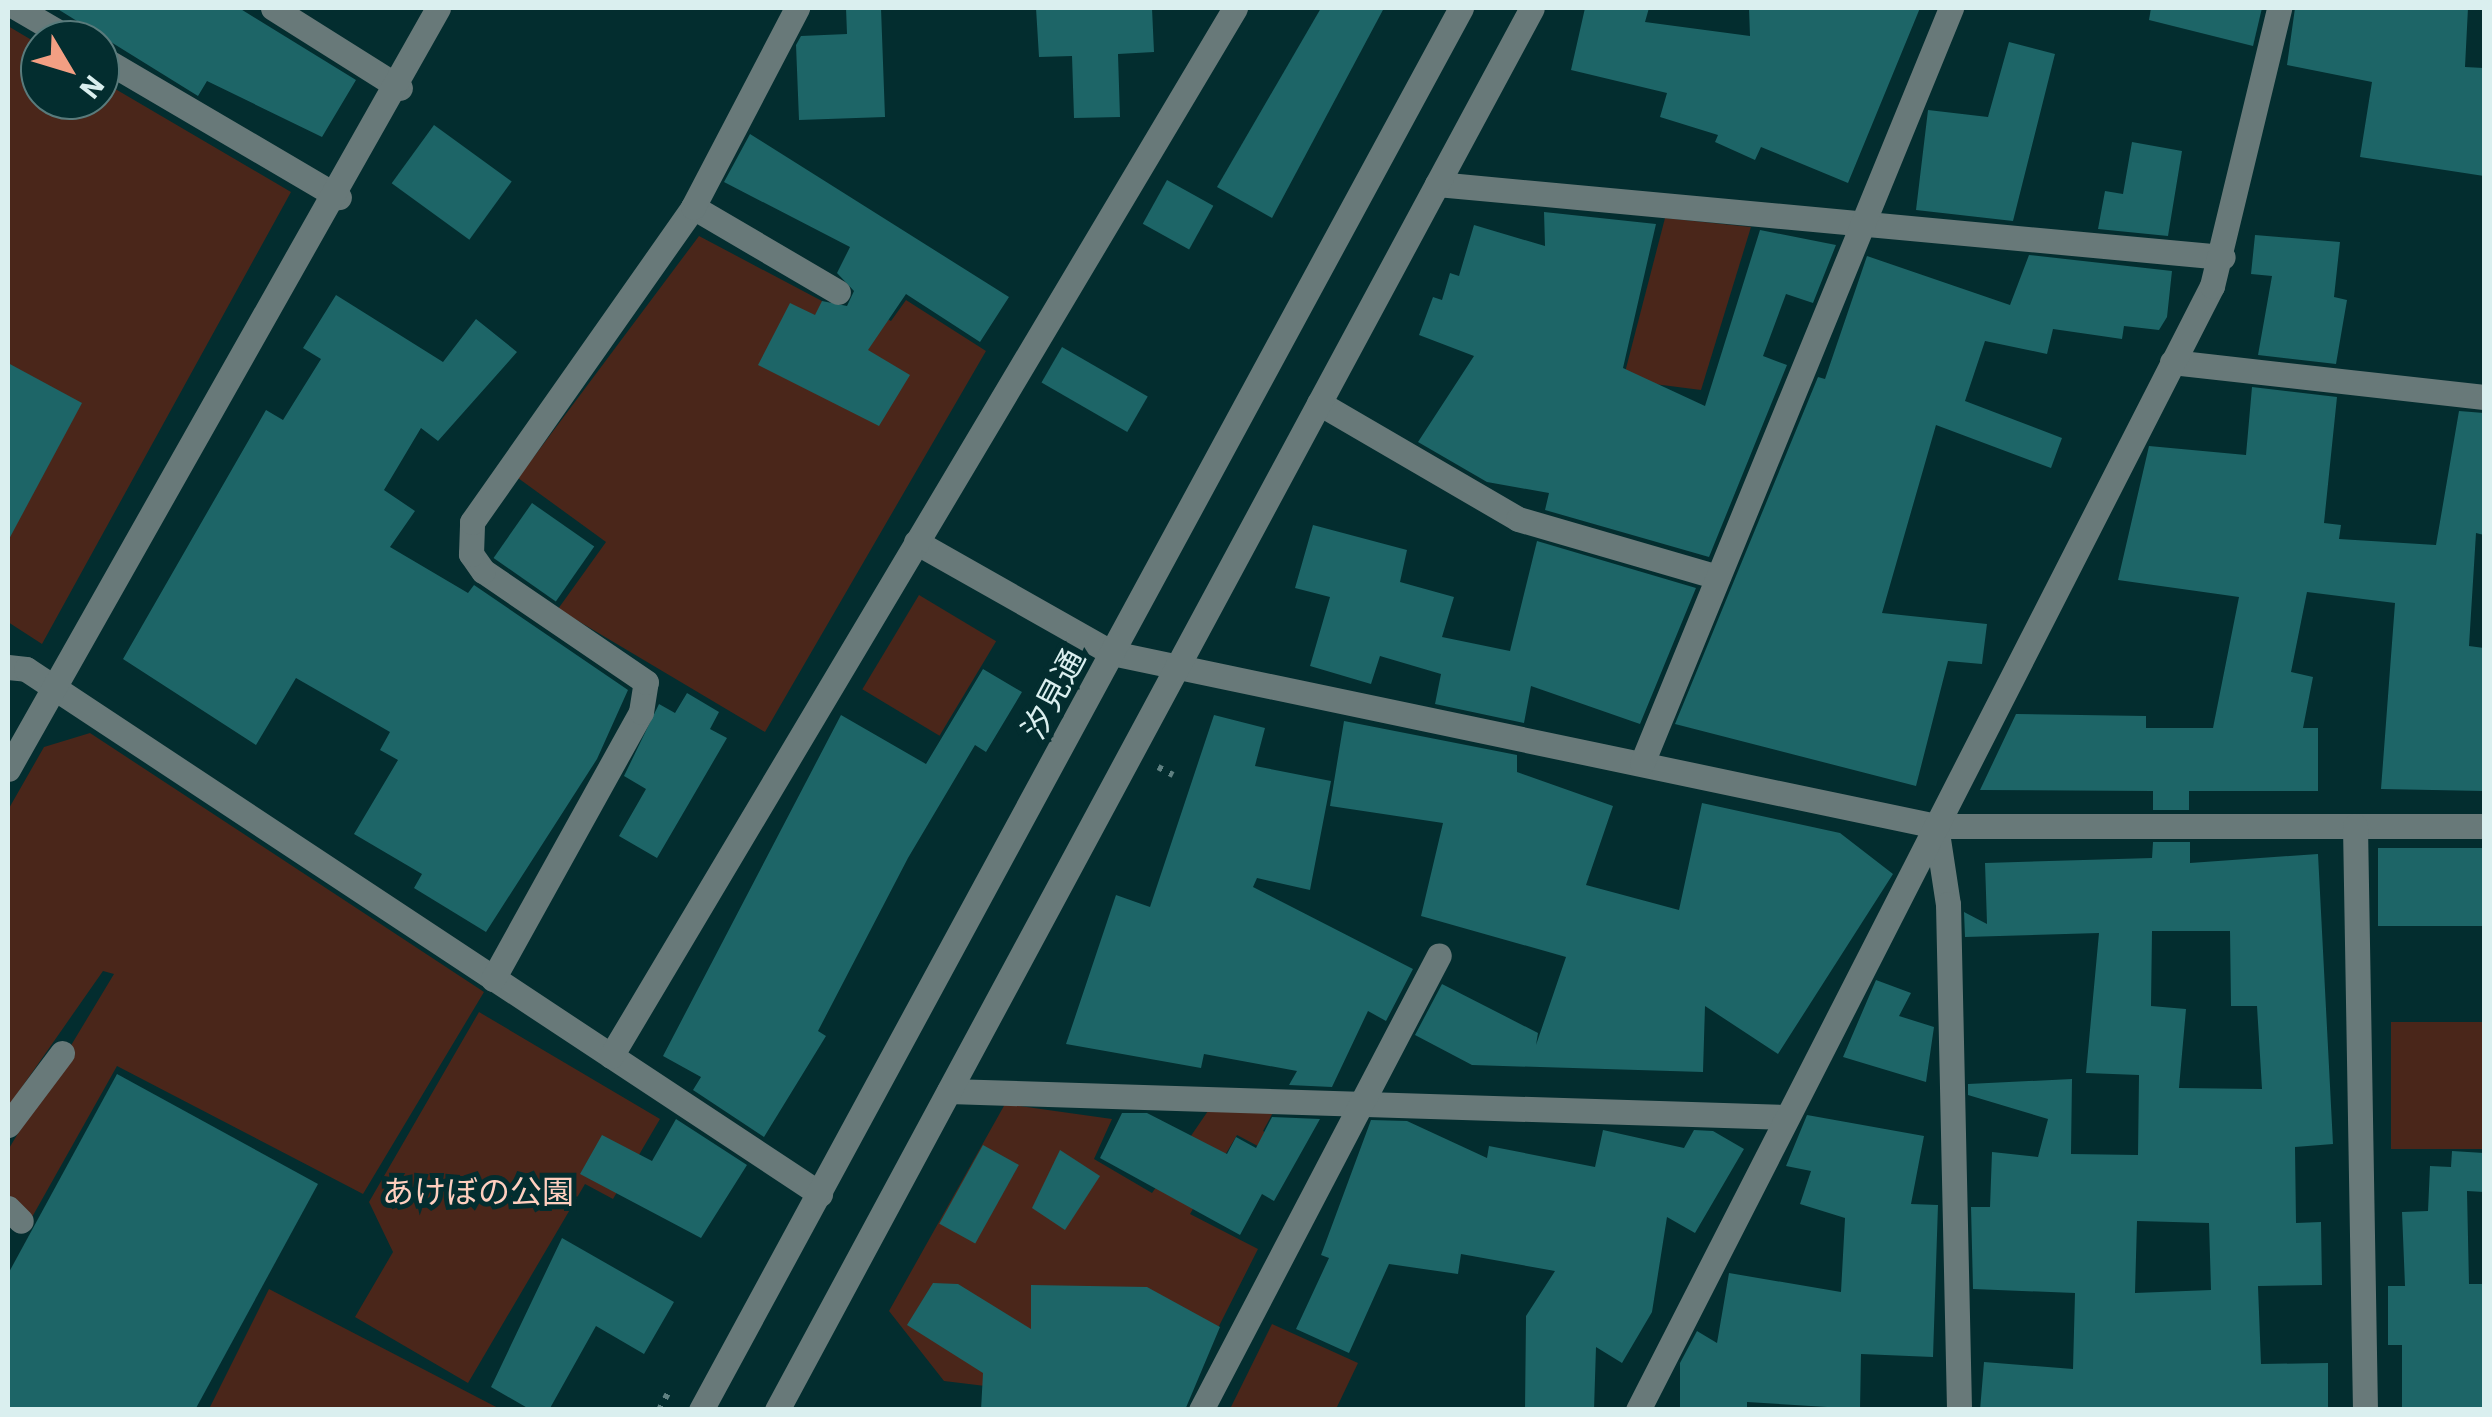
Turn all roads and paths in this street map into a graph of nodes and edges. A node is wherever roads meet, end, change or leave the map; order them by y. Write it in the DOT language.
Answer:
graph roads {
  1 [pos="274,8"];
  2 [pos="438,8"];
  3 [pos="797,8"];
  4 [pos="1235,8"];
  5 [pos="1460,8"];
  6 [pos="1532,8"];
  7 [pos="1950,8"];
  8 [pos="2280,8"];
  9 [pos="120,68"];
  10 [pos="400,88"];
  11 [pos="1437,184"];
  12 [pos="339,198"];
  13 [pos="693,206"];
  14 [pos="1863,224"];
  15 [pos="2223,257"];
  16 [pos="838,292"];
  17 [pos="2172,362"];
  18 [pos="2484,398"];
  19 [pos="1319,402"];
  20 [pos="916,542"];
  21 [pos="1718,577"];
  22 [pos="1112,653"];
  23 [pos="1180,662"];
  24 [pos="8,667"];
  25 [pos="54,690"];
  26 [pos="1642,763"];
  27 [pos="8,769"];
  28 [pos="1936,826"];
  29 [pos="2354,826"];
  30 [pos="2484,826"];
  31 [pos="1439,955"];
  32 [pos="493,979"];
  33 [pos="62,1053"];
  34 [pos="611,1056"];
  35 [pos="949,1091"];
  36 [pos="1363,1102"];
  37 [pos="1787,1118"];
  38 [pos="8,1125"];
  39 [pos="820,1194"];
  40 [pos="701,1410"];
  41 [pos="777,1410"];
  42 [pos="1201,1410"];
  43 [pos="1638,1410"];
  44 [pos="1958,1410"];
  45 [pos="2365,1410"];
  1 -- 10 [label="street"];
  2 -- 10 [label="street"];
  3 -- 13 [label="street"];
  4 -- 20 [label="street"];
  5 -- 22 [label="street, 汐見通"];
  6 -- 11 [label="street"];
  7 -- 14 [label="street"];
  8 -- 15 [label="street"];
  9 -- 12 [label="street"];
  10 -- 12 [label="street"];
  11 -- 14 [label="street"];
  11 -- 19 [label="street"];
  12 -- 25 [label="street"];
  13 -- 16 [label="street"];
  13 -- 32 [label="street"];
  14 -- 15 [label="street"];
  14 -- 21 [label="street"];
  15 -- 17 [label="street"];
  17 -- 18 [label="street"];
  17 -- 28 [label="street"];
  19 -- 21 [label="street"];
  19 -- 23 [label="street"];
  20 -- 22 [label="street"];
  20 -- 34 [label="street"];
  21 -- 26 [label="street"];
  22 -- 23 [label="street"];
  22 -- 39 [label="street, 汐見通"];
  23 -- 26 [label="street"];
  23 -- 35 [label="street"];
  24 -- 25 [label="street"];
  25 -- 27 [label="street"];
  25 -- 32 [label="street"];
  26 -- 28 [label="street"];
  28 -- 29 [label="street"];
  28 -- 37 [label="street"];
  28 -- 44 [label="street"];
  29 -- 30 [label="street"];
  29 -- 45 [label="street"];
  31 -- 36 [label="street"];
  32 -- 34 [label="street"];
  33 -- 38 [label="street"];
  34 -- 39 [label="street"];
  35 -- 36 [label="street"];
  35 -- 41 [label="street"];
  36 -- 37 [label="street"];
  36 -- 42 [label="street"];
  37 -- 43 [label="street"];
  39 -- 40 [label="street, 汐見通"];
}
